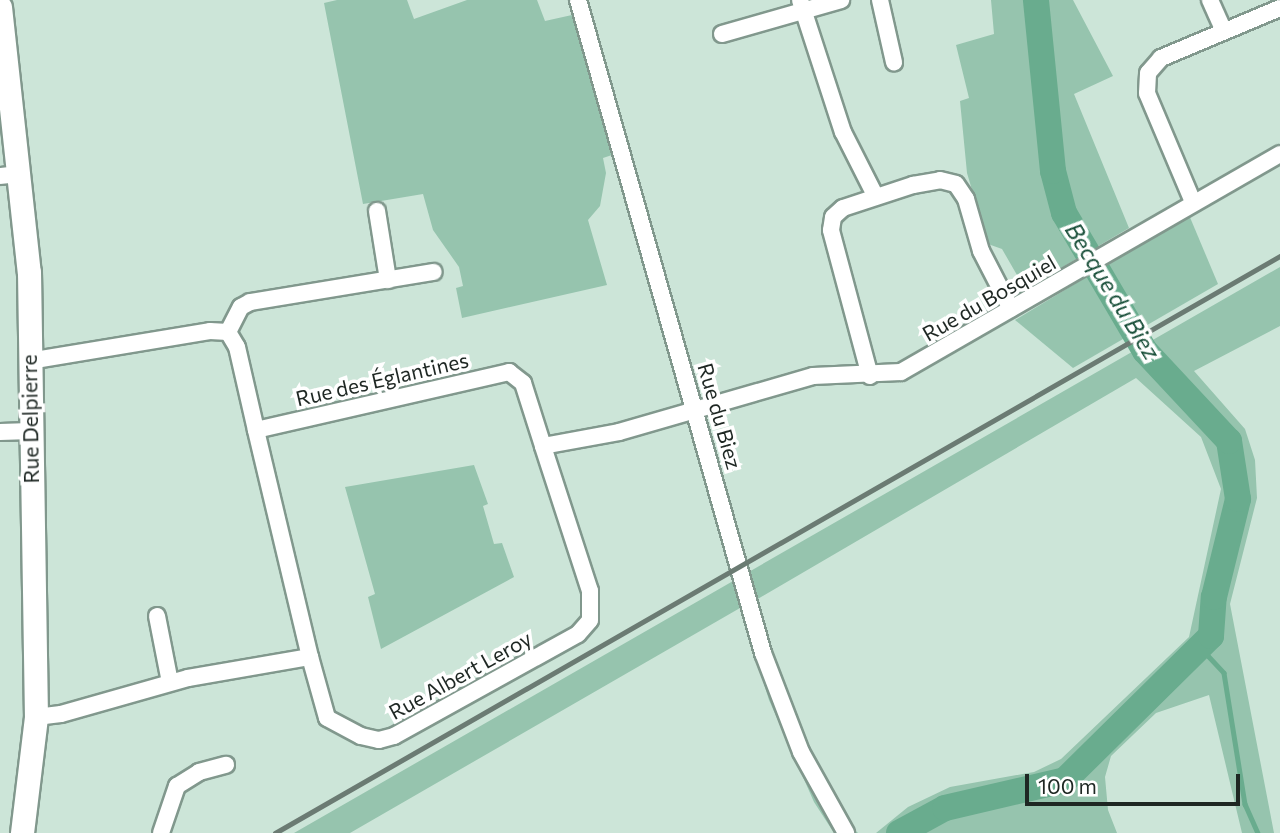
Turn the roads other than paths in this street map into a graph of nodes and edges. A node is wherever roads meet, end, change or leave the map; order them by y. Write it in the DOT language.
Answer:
graph roads {
  1 [pos="578,0"];
  2 [pos="841,0"];
  3 [pos="880,0"];
  4 [pos="1210,0"];
  5 [pos="802,5"];
  6 [pos="0,6"];
  7 [pos="1280,8"];
  8 [pos="1224,31"];
  9 [pos="722,34"];
  10 [pos="894,62"];
  11 [pos="1280,154"];
  12 [pos="10,175"];
  13 [pos="875,195"];
  14 [pos="1193,202"];
  15 [pos="377,211"];
  16 [pos="434,272"];
  17 [pos="388,279"];
  18 [pos="1011,309"];
  19 [pos="228,332"];
  20 [pos="29,360"];
  21 [pos="870,376"];
  22 [pos="696,411"];
  23 [pos="256,430"];
  24 [pos="31,431"];
  25 [pos="0,432"];
  26 [pos="543,446"];
  27 [pos="157,616"];
  28 [pos="310,657"];
  29 [pos="170,682"];
  30 [pos="36,717"];
  31 [pos="226,765"];
  32 [pos="22,833"];
  33 [pos="161,833"];
  34 [pos="846,833"];
  1 -- 22 [label="street, Rue du Biez"];
  2 -- 5 [label="street"];
  3 -- 10 [label="street"];
  4 -- 8 [label="street"];
  5 -- 9 [label="street"];
  5 -- 13 [label="street"];
  6 -- 12 [label="street, Rue Delpierre"];
  7 -- 8 [label="street"];
  8 -- 14 [label="street"];
  11 -- 14 [label="street, Rue du Bosquiel"];
  12 -- 20 [label="street, Rue Delpierre"];
  13 -- 18 [label="street"];
  13 -- 21 [label="street"];
  14 -- 18 [label="street, Rue du Bosquiel"];
  15 -- 17 [label="street"];
  16 -- 17 [label="street"];
  17 -- 19 [label="street"];
  18 -- 21 [label="street, Rue du Bosquiel"];
  19 -- 20 [label="street"];
  19 -- 23 [label="street"];
  20 -- 24 [label="street, Rue Delpierre"];
  21 -- 22 [label="street, Rue du Bosquiel"];
  22 -- 26 [label="street"];
  22 -- 34 [label="street, Rue du Biez"];
  23 -- 26 [label="street, Rue des Églantines"];
  23 -- 28 [label="street"];
  24 -- 25 [label="street"];
  24 -- 30 [label="street, Rue Delpierre"];
  26 -- 28 [label="street, Rue Albert Leroy"];
  27 -- 29 [label="street"];
  28 -- 29 [label="street"];
  29 -- 30 [label="street"];
  30 -- 32 [label="street, Rue Delpierre"];
  31 -- 33 [label="street"];
}
